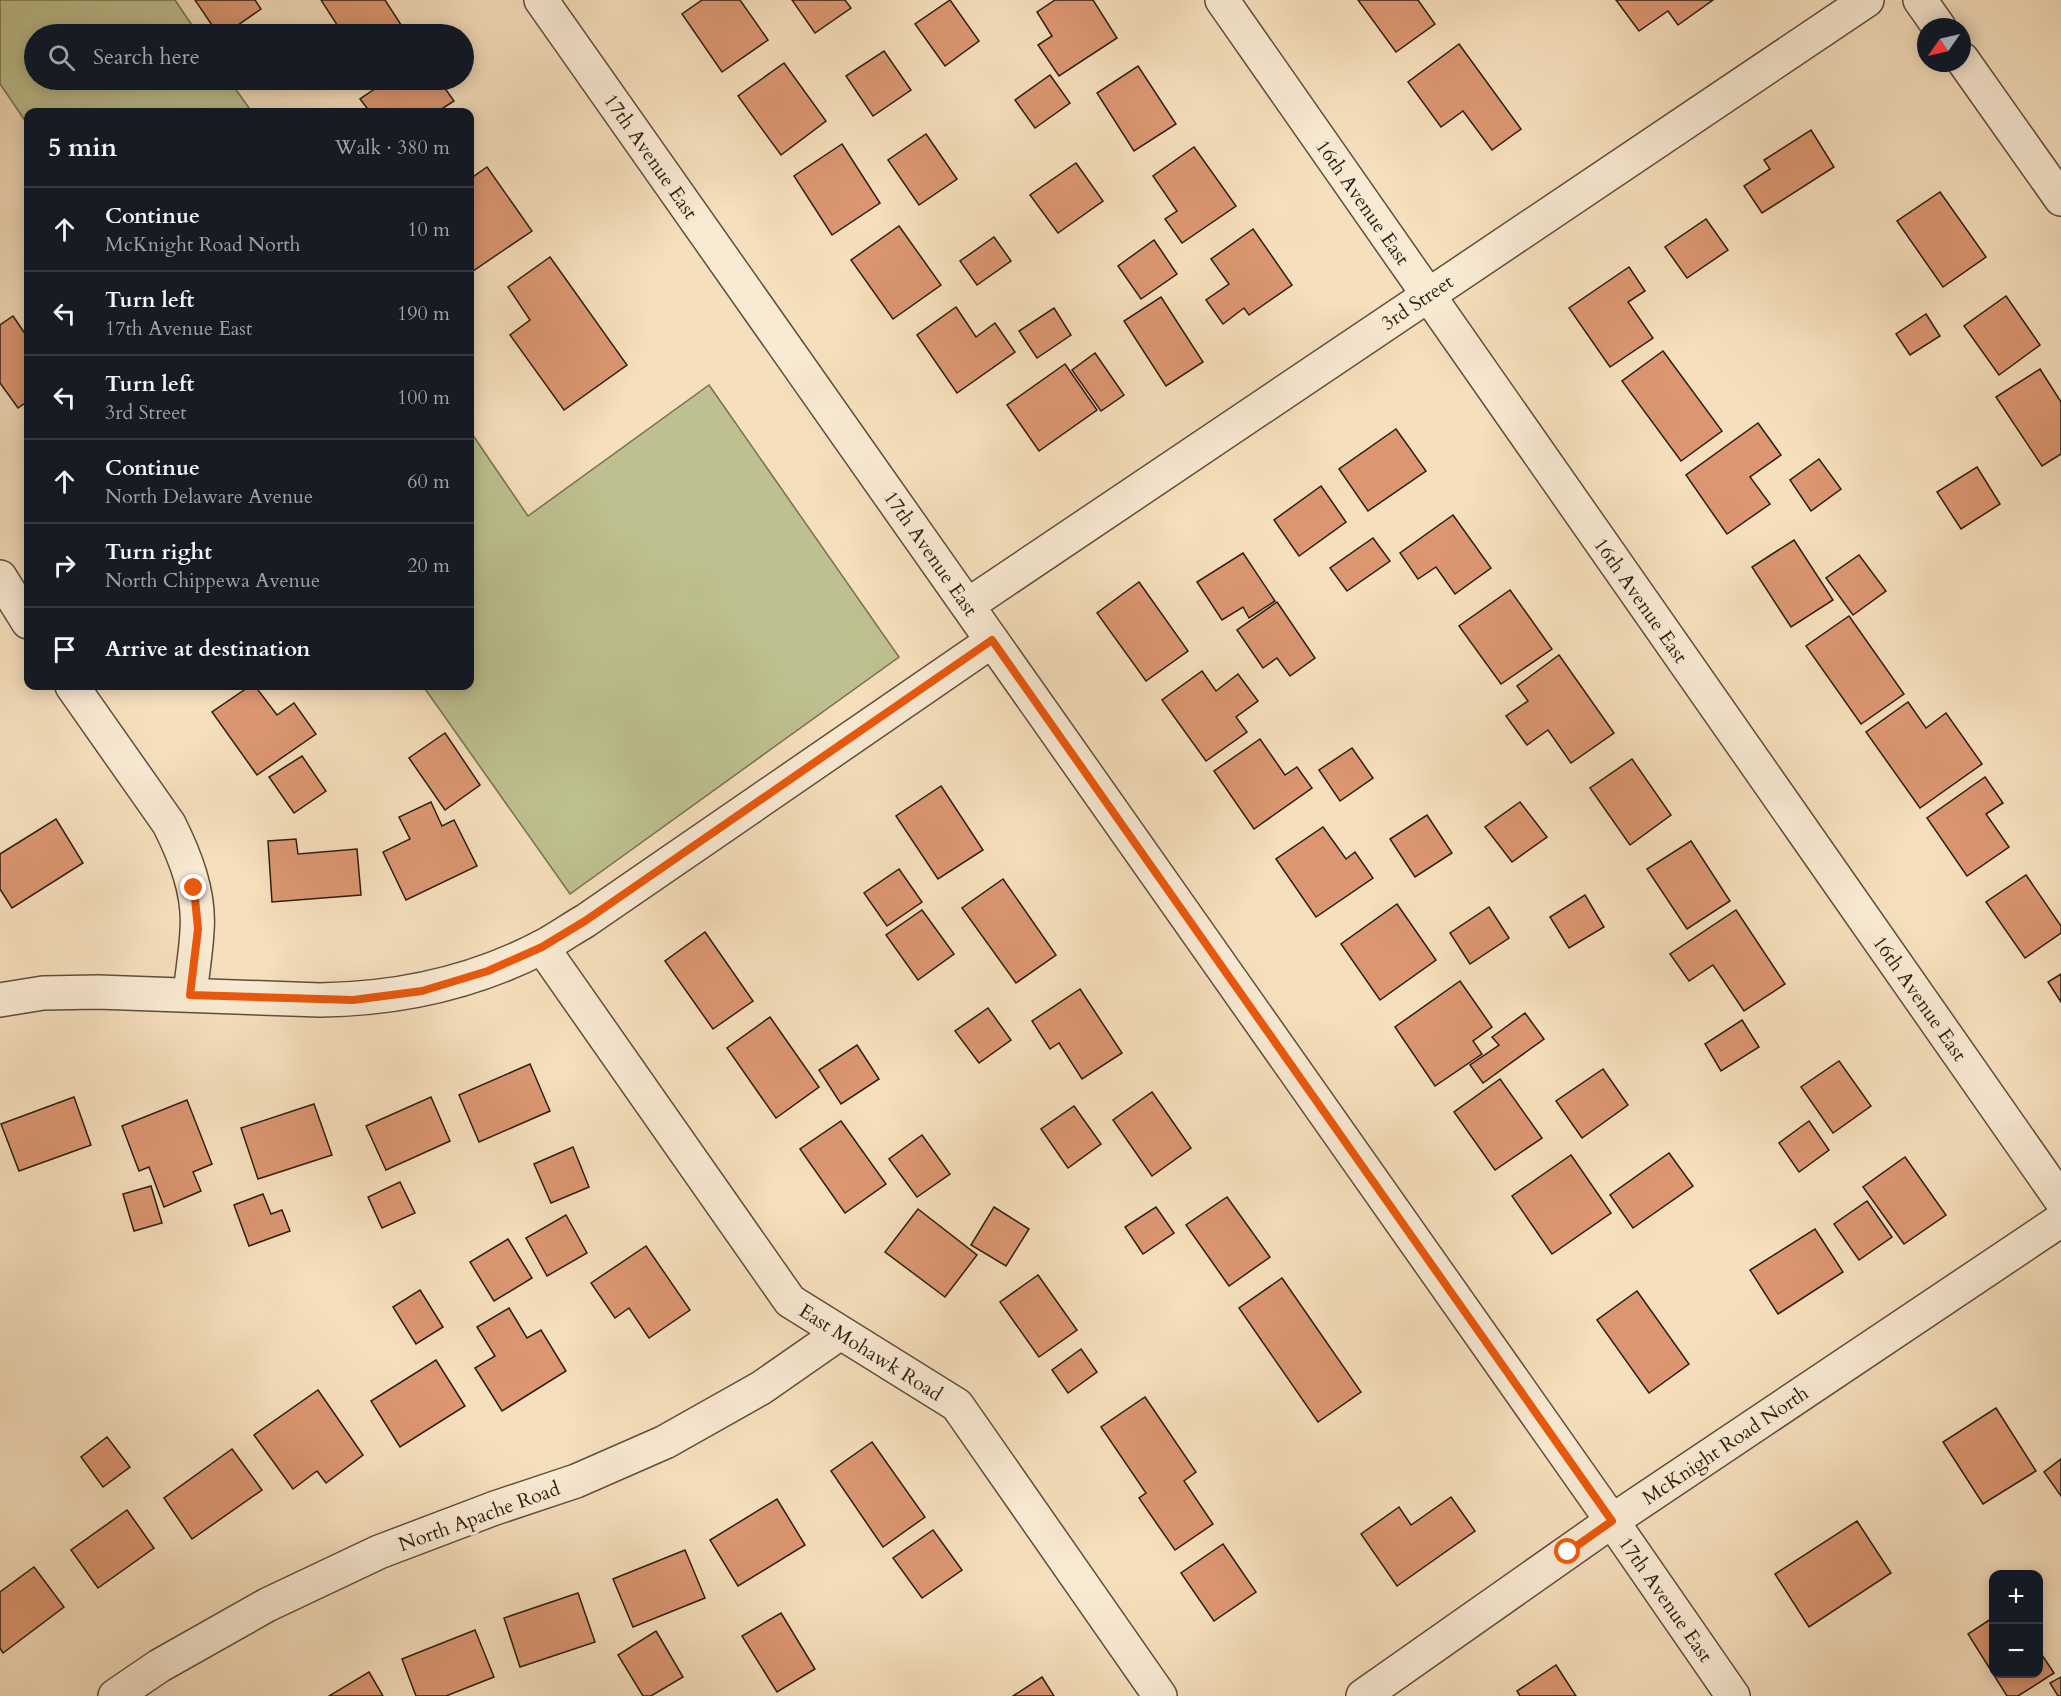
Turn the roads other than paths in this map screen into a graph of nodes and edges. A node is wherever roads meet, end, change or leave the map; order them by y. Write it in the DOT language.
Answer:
graph roads {
  1 [pos="541,0"];
  2 [pos="1222,0"];
  3 [pos="1867,0"];
  4 [pos="1920,0"];
  5 [pos="1933,18"];
  6 [pos="1971,72"];
  7 [pos="2061,200"];
  8 [pos="1428,294"];
  9 [pos="0,577"];
  10 [pos="968,605"];
  11 [pos="24,616"];
  12 [pos="992,640"];
  13 [pos="75,690"];
  14 [pos="542,947"];
  15 [pos="190,995"];
  16 [pos="0,1000"];
  17 [pos="2061,1200"];
  18 [pos="2061,1220"];
  19 [pos="840,1333"];
  20 [pos="1612,1521"];
  21 [pos="115,1696"];
  22 [pos="1160,1696"];
  23 [pos="1363,1696"];
  24 [pos="1733,1696"];
  1 -- 10 [label="street, 17th Avenue East"];
  2 -- 8 [label="street, 16th Avenue East"];
  3 -- 8 [label="street, 3rd Street"];
  4 -- 5 [label="street"];
  6 -- 7 [label="street"];
  8 -- 10 [label="street, 3rd Street"];
  8 -- 17 [label="street, 16th Avenue East"];
  9 -- 11 [label="street"];
  10 -- 12 [label="street, 17th Avenue East"];
  12 -- 14 [label="street"];
  12 -- 20 [label="street, 17th Avenue East"];
  13 -- 15 [label="street"];
  14 -- 15 [label="street"];
  14 -- 19 [label="street, East Mohawk Road"];
  15 -- 16 [label="street"];
  18 -- 20 [label="street, McKnight Road North"];
  19 -- 21 [label="street, North Apache Road"];
  19 -- 22 [label="street, East Mohawk Road"];
  20 -- 23 [label="street, McKnight Road North"];
  20 -- 24 [label="street, 17th Avenue East"];
}
